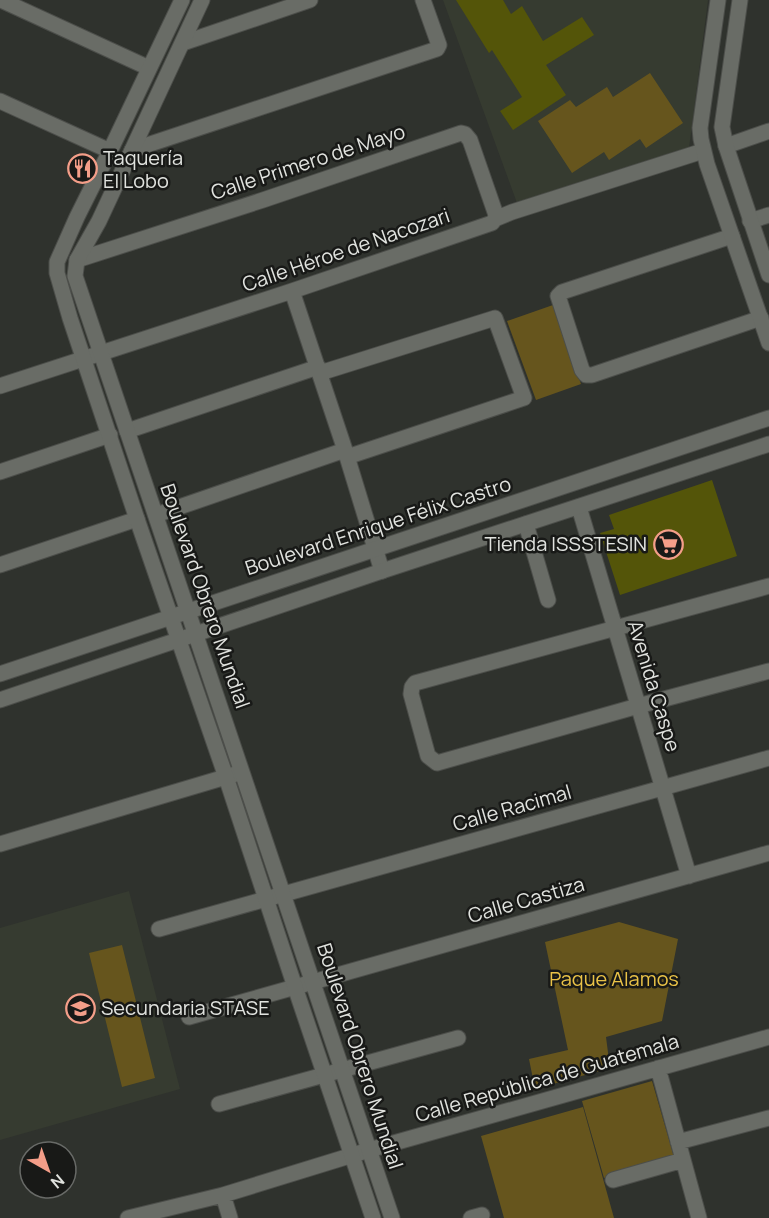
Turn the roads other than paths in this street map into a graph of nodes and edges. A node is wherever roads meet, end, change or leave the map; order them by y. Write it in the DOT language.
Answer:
graph roads {
  1 [pos="182,0"];
  2 [pos="202,0"];
  3 [pos="310,0"];
  4 [pos="423,0"];
  5 [pos="718,0"];
  6 [pos="740,0"];
  7 [pos="6,1"];
  8 [pos="183,43"];
  9 [pos="148,68"];
  10 [pos="0,101"];
  11 [pos="132,102"];
  12 [pos="151,111"];
  13 [pos="769,131"];
  14 [pos="726,146"];
  15 [pos="132,150"];
  16 [pos="110,151"];
  17 [pos="704,152"];
  18 [pos="744,199"];
  19 [pos="723,207"];
  20 [pos="769,215"];
  21 [pos="495,219"];
  22 [pos="750,222"];
  23 [pos="732,236"];
  24 [pos="77,260"];
  25 [pos="769,275"];
  26 [pos="292,291"];
  27 [pos="761,318"];
  28 [pos="769,343"];
  29 [pos="101,353"];
  30 [pos="84,358"];
  31 [pos="319,370"];
  32 [pos="0,386"];
  33 [pos="769,418"];
  34 [pos="127,431"];
  35 [pos="110,435"];
  36 [pos="769,444"];
  37 [pos="346,454"];
  38 [pos="0,472"];
  39 [pos="143,478"];
  40 [pos="126,483"];
  41 [pos="579,507"];
  42 [pos="156,515"];
  43 [pos="137,519"];
  44 [pos="525,524"];
  45 [pos="375,549"];
  46 [pos="0,565"];
  47 [pos="382,571"];
  48 [pos="769,586"];
  49 [pos="548,600"];
  50 [pos="188,611"];
  51 [pos="171,618"];
  52 [pos="615,628"];
  53 [pos="196,635"];
  54 [pos="178,641"];
  55 [pos="769,671"];
  56 [pos="0,674"];
  57 [pos="0,700"];
  58 [pos="638,706"];
  59 [pos="769,758"];
  60 [pos="242,772"];
  61 [pos="226,777"];
  62 [pos="663,787"];
  63 [pos="0,844"];
  64 [pos="769,853"];
  65 [pos="689,876"];
  66 [pos="284,895"];
  67 [pos="267,900"];
  68 [pos="159,930"];
  69 [pos="313,982"];
  70 [pos="295,987"];
  71 [pos="189,1017"];
  72 [pos="769,1037"];
  73 [pos="458,1038"];
  74 [pos="658,1068"];
  75 [pos="342,1070"];
  76 [pos="324,1074"];
  77 [pos="219,1104"];
  78 [pos="769,1118"];
  79 [pos="678,1142"];
  80 [pos="369,1150"];
  81 [pos="352,1156"];
  82 [pos="683,1160"];
  83 [pos="613,1180"];
  84 [pos="224,1195"];
  85 [pos="128,1218"];
  86 [pos="230,1218"];
  87 [pos="374,1218"];
  88 [pos="392,1218"];
  89 [pos="699,1218"];
  1 -- 9 [label="street, Boulevard Obrero Mundial"];
  2 -- 8 [label="street"];
  3 -- 8 [label="street"];
  4 -- 15 [label="street"];
  5 -- 17 [label="street"];
  6 -- 14 [label="street"];
  7 -- 9 [label="street"];
  8 -- 12 [label="street"];
  9 -- 11 [label="street, Boulevard Obrero Mundial"];
  10 -- 16 [label="street"];
  11 -- 12 [label="street"];
  11 -- 16 [label="street, Boulevard Obrero Mundial"];
  12 -- 15 [label="street"];
  13 -- 14 [label="street"];
  14 -- 18 [label="street"];
  15 -- 24 [label="street"];
  16 -- 30 [label="street, Boulevard Obrero Mundial"];
  17 -- 19 [label="street"];
  17 -- 21 [label="street, Calle Héroe de Nacozari"];
  18 -- 19 [label="street"];
  18 -- 22 [label="street"];
  19 -- 23 [label="street"];
  20 -- 22 [label="street"];
  21 -- 24 [label="street, Calle Primero de Mayo"];
  21 -- 26 [label="street, Calle Héroe de Nacozari"];
  22 -- 25 [label="street"];
  23 -- 27 [label="street"];
  23 -- 27 [label="street"];
  24 -- 29 [label="street, Boulevard Obrero Mundial"];
  26 -- 29 [label="street, Calle Héroe de Nacozari"];
  26 -- 31 [label="street"];
  27 -- 28 [label="street"];
  29 -- 30 [label="street, Calle Héroe de Nacozari"];
  29 -- 34 [label="street, Boulevard Obrero Mundial"];
  30 -- 32 [label="street, Calle Héroe de Nacozari"];
  30 -- 35 [label="street, Boulevard Obrero Mundial"];
  31 -- 34 [label="street"];
  31 -- 37 [label="street"];
  31 -- 37 [label="street"];
  33 -- 45 [label="street, Boulevard Enrique Félix Castro"];
  34 -- 39 [label="street, Boulevard Obrero Mundial"];
  35 -- 38 [label="street"];
  35 -- 40 [label="street, Boulevard Obrero Mundial"];
  36 -- 41 [label="street"];
  37 -- 42 [label="street"];
  37 -- 45 [label="street"];
  39 -- 40 [label="street"];
  39 -- 42 [label="street, Boulevard Obrero Mundial"];
  40 -- 43 [label="street, Boulevard Obrero Mundial"];
  41 -- 44 [label="street"];
  41 -- 52 [label="street, Avenida Caspe"];
  42 -- 50 [label="street, Boulevard Obrero Mundial"];
  43 -- 46 [label="street"];
  43 -- 51 [label="street, Boulevard Obrero Mundial"];
  44 -- 47 [label="street"];
  44 -- 49 [label="street"];
  45 -- 47 [label="street"];
  45 -- 50 [label="street, Boulevard Enrique Félix Castro"];
  47 -- 53 [label="street"];
  48 -- 52 [label="street"];
  50 -- 51 [label="street, Boulevard Enrique Félix Castro"];
  50 -- 53 [label="street, Boulevard Obrero Mundial"];
  51 -- 54 [label="street, Boulevard Obrero Mundial"];
  51 -- 56 [label="street, Boulevard Enrique Félix Castro"];
  52 -- 58 [label="street, Avenida Caspe"];
  52 -- 58 [label="street"];
  53 -- 54 [label="street"];
  53 -- 60 [label="street, Boulevard Obrero Mundial"];
  54 -- 57 [label="street"];
  54 -- 61 [label="street, Boulevard Obrero Mundial"];
  55 -- 58 [label="street"];
  58 -- 62 [label="street, Avenida Caspe"];
  59 -- 62 [label="street, Calle Racimal"];
  60 -- 61 [label="street"];
  60 -- 66 [label="street, Boulevard Obrero Mundial"];
  61 -- 63 [label="street"];
  61 -- 67 [label="street, Boulevard Obrero Mundial"];
  62 -- 65 [label="street, Avenida Caspe"];
  62 -- 66 [label="street, Calle Racimal"];
  64 -- 65 [label="street, Calle Castiza"];
  65 -- 69 [label="street, Calle Castiza"];
  66 -- 67 [label="street, Calle Racimal"];
  66 -- 69 [label="street, Boulevard Obrero Mundial"];
  67 -- 68 [label="street, Calle Racimal"];
  67 -- 70 [label="street, Boulevard Obrero Mundial"];
  69 -- 70 [label="street, Calle Castiza"];
  69 -- 75 [label="street, Boulevard Obrero Mundial"];
  70 -- 71 [label="street, Calle Castiza"];
  70 -- 76 [label="street, Boulevard Obrero Mundial"];
  72 -- 74 [label="street, Calle República de Guatemala"];
  73 -- 75 [label="street"];
  74 -- 79 [label="street"];
  74 -- 80 [label="street, Calle República de Guatemala"];
  75 -- 76 [label="street"];
  75 -- 80 [label="street, Boulevard Obrero Mundial"];
  76 -- 77 [label="street"];
  76 -- 81 [label="street, Boulevard Obrero Mundial"];
  78 -- 79 [label="street"];
  79 -- 82 [label="street"];
  80 -- 81 [label="street, Calle República de Guatemala"];
  80 -- 88 [label="street, Boulevard Obrero Mundial"];
  81 -- 84 [label="street, Calle República de Guatemala"];
  81 -- 87 [label="street, Boulevard Obrero Mundial"];
  82 -- 83 [label="street"];
  82 -- 89 [label="street"];
  84 -- 85 [label="street, Calle República de Guatemala"];
  84 -- 86 [label="street"];
}
